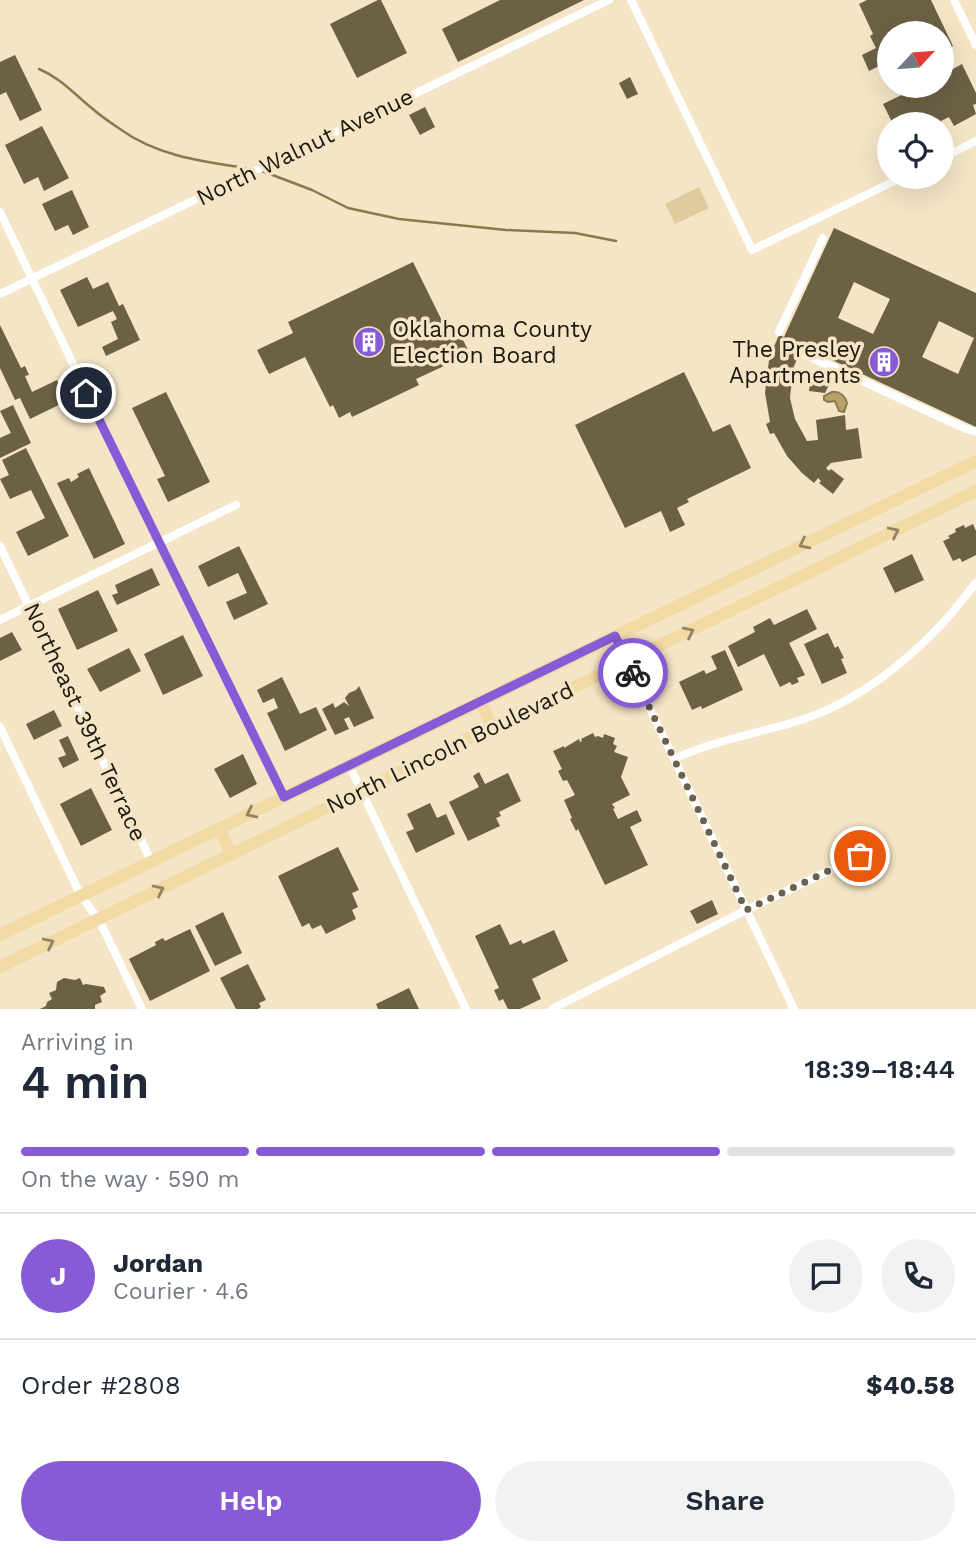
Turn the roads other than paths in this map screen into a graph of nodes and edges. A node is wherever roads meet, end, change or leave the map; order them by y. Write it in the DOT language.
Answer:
graph roads {
  1 [pos="609,0"];
  2 [pos="631,0"];
  3 [pos="954,0"];
  4 [pos="976,45"];
  5 [pos="976,141"];
  6 [pos="954,152"];
  7 [pos="878,189"];
  8 [pos="0,212"];
  9 [pos="823,238"];
  10 [pos="31,279"];
  11 [pos="0,294"];
  12 [pos="779,332"];
  13 [pos="806,355"];
  14 [pos="976,432"];
  15 [pos="976,461"];
  16 [pos="976,491"];
  17 [pos="236,505"];
  18 [pos="159,543"];
  19 [pos="0,546"];
  20 [pos="976,583"];
  21 [pos="30,606"];
  22 [pos="0,620"];
  23 [pos="615,636"];
  24 [pos="628,661"];
  25 [pos="480,701"];
  26 [pos="0,727"];
  27 [pos="492,727"];
  28 [pos="674,759"];
  29 [pos="349,765"];
  30 [pos="361,791"];
  31 [pos="284,797"];
  32 [pos="219,828"];
  33 [pos="882,846"];
  34 [pos="231,855"];
  35 [pos="151,861"];
  36 [pos="80,896"];
  37 [pos="746,910"];
  38 [pos="98,919"];
  39 [pos="0,934"];
  40 [pos="0,967"];
  41 [pos="142,1009"];
  42 [pos="466,1009"];
  43 [pos="552,1009"];
  44 [pos="794,1009"];
  1 -- 10 [label="street, North Walnut Avenue"];
  2 -- 7 [label="street"];
  3 -- 4 [label="street"];
  5 -- 6 [label="street"];
  8 -- 10 [label="street"];
  9 -- 12 [label="street"];
  10 -- 11 [label="street, North Walnut Avenue"];
  10 -- 18 [label="street"];
  13 -- 14 [label="street"];
  15 -- 23 [label="main road, North Lincoln Boulevard, one-way"];
  24 -- 16 [label="main road, North Lincoln Boulevard, one-way"];
  17 -- 18 [label="street"];
  18 -- 21 [label="street"];
  18 -- 31 [label="street"];
  19 -- 21 [label="street, Northeast 39th Terrace"];
  20 -- 28 [label="street"];
  21 -- 22 [label="street"];
  21 -- 35 [label="street, Northeast 39th Terrace"];
  23 -- 24 [label="street"];
  23 -- 25 [label="main road, North Lincoln Boulevard"];
  24 -- 27 [label="main road, North Lincoln Boulevard"];
  24 -- 28 [label="street"];
  25 -- 27 [label="main road"];
  25 -- 29 [label="main road, North Lincoln Boulevard"];
  26 -- 36 [label="street"];
  27 -- 30 [label="main road, North Lincoln Boulevard"];
  28 -- 37 [label="street"];
  29 -- 30 [label="street"];
  29 -- 31 [label="main road, North Lincoln Boulevard"];
  30 -- 34 [label="main road, North Lincoln Boulevard"];
  30 -- 42 [label="street"];
  31 -- 32 [label="main road, North Lincoln Boulevard, one-way"];
  32 -- 34 [label="main road"];
  32 -- 35 [label="main road, North Lincoln Boulevard"];
  33 -- 37 [label="street"];
  38 -- 34 [label="main road, North Lincoln Boulevard, one-way"];
  35 -- 36 [label="main road, North Lincoln Boulevard"];
  36 -- 38 [label="street"];
  36 -- 39 [label="main road, North Lincoln Boulevard"];
  37 -- 43 [label="street"];
  37 -- 44 [label="street"];
  40 -- 38 [label="main road, North Lincoln Boulevard, one-way"];
  38 -- 41 [label="street"];
}
